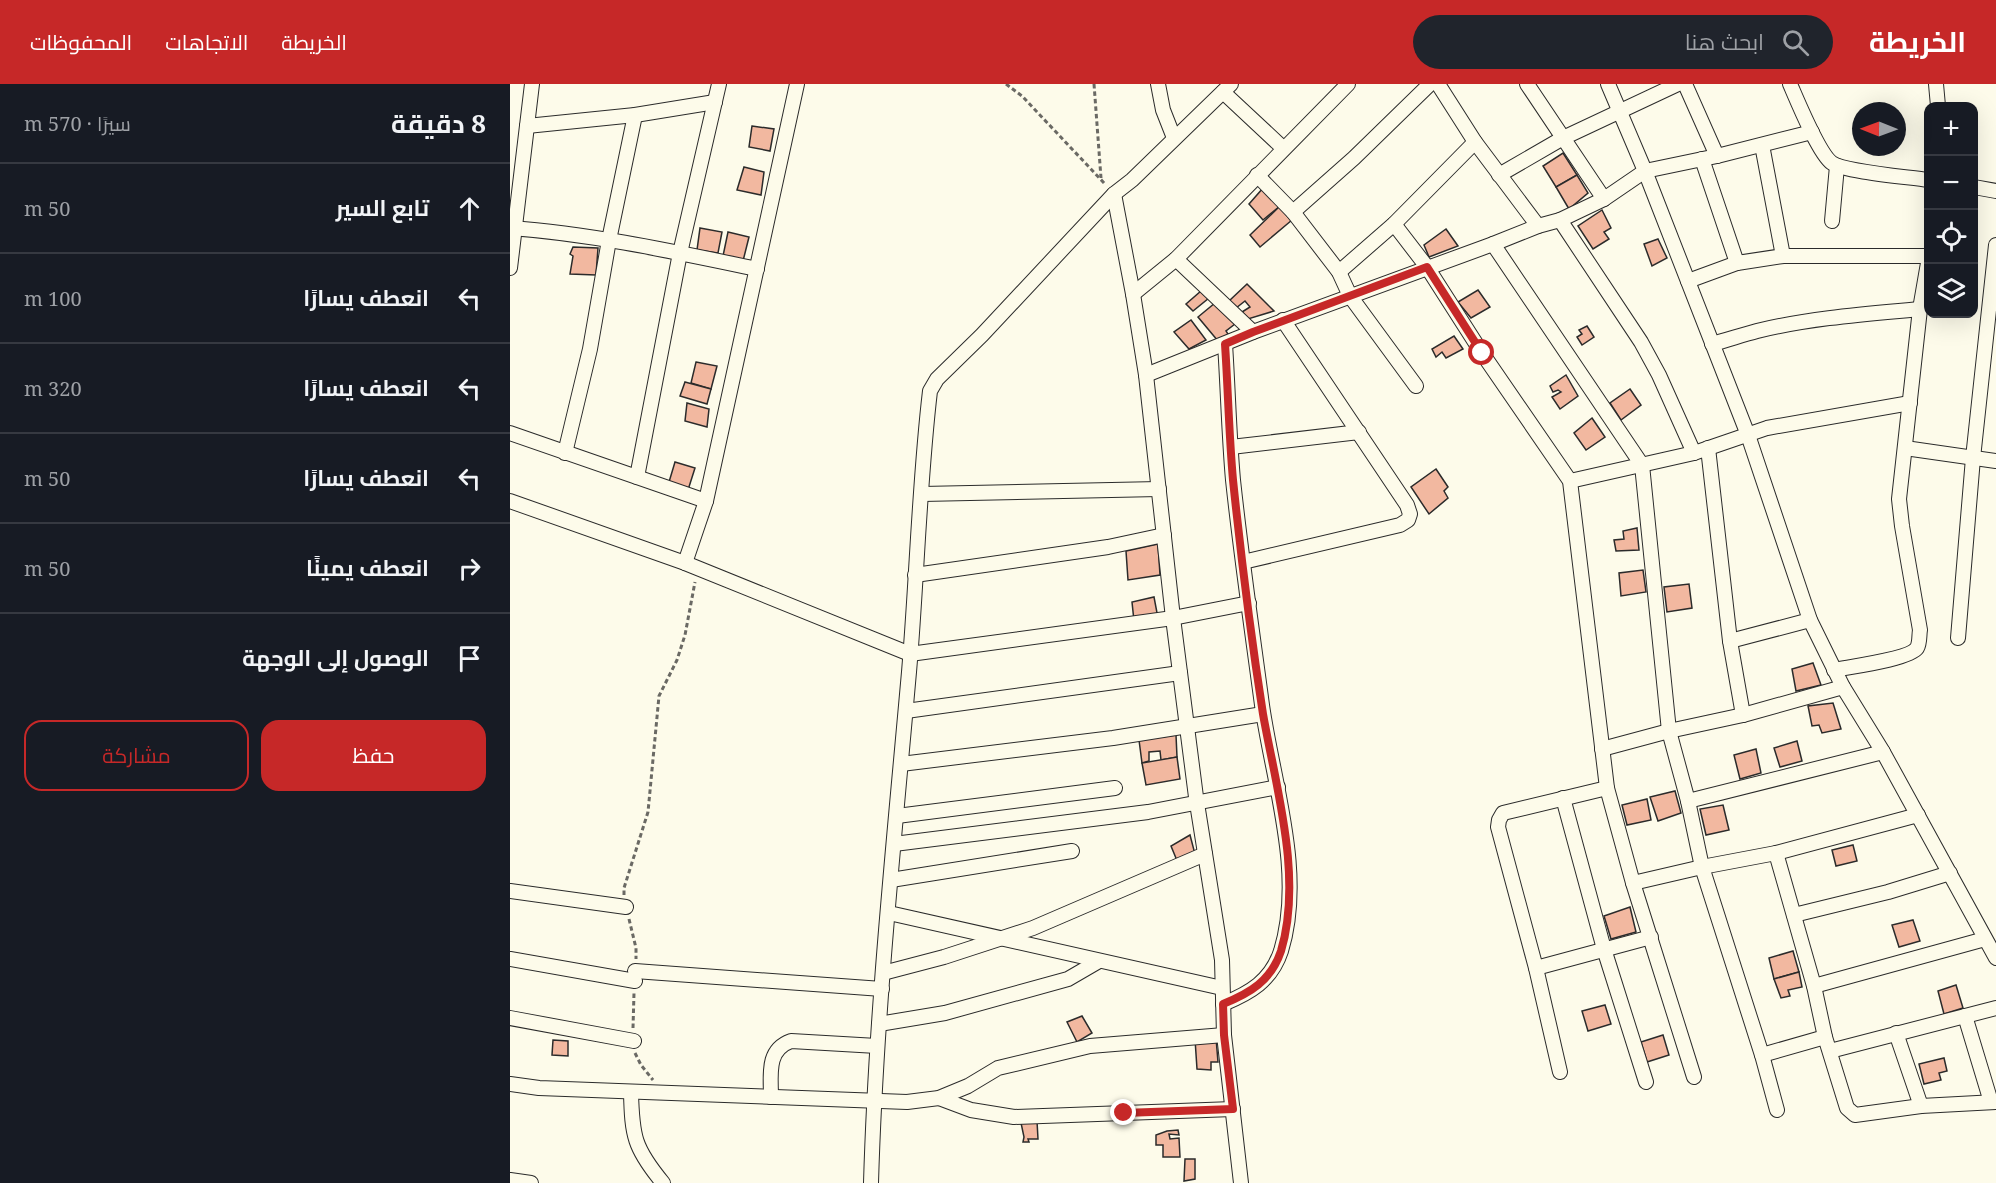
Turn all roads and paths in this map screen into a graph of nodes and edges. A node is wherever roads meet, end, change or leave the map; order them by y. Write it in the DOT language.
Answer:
graph roads {
  1 [pos="532,84"];
  2 [pos="719,84"];
  3 [pos="798,84"];
  4 [pos="1006,84"];
  5 [pos="1094,84"];
  6 [pos="1158,84"];
  7 [pos="1348,84"];
  8 [pos="1430,84"];
  9 [pos="1438,84"];
  10 [pos="1527,84"];
  11 [pos="1608,84"];
  12 [pos="1678,84"];
  13 [pos="1685,84"];
  14 [pos="1790,84"];
  15 [pos="1936,84"];
  16 [pos="1227,88"];
  17 [pos="715,102"];
  18 [pos="1938,102"];
  19 [pos="1620,112"];
  20 [pos="635,115"];
  21 [pos="526,126"];
  22 [pos="1812,132"];
  23 [pos="1174,138"];
  24 [pos="1563,138"];
  25 [pos="1475,142"];
  26 [pos="1762,145"];
  27 [pos="1283,148"];
  28 [pos="1717,156"];
  29 [pos="1702,159"];
  30 [pos="1837,166"];
  31 [pos="1645,171"];
  32 [pos="1257,175"];
  33 [pos="1499,175"];
  34 [pos="1924,179"];
  35 [pos="1101,180"];
  36 [pos="1978,188"];
  37 [pos="1996,191"];
  38 [pos="1114,194"];
  39 [pos="1604,199"];
  40 [pos="1293,212"];
  41 [pos="1560,220"];
  42 [pos="1832,221"];
  43 [pos="1394,224"];
  44 [pos="1538,226"];
  45 [pos="512,228"];
  46 [pos="609,240"];
  47 [pos="1493,244"];
  48 [pos="1996,245"];
  49 [pos="680,253"];
  50 [pos="1783,256"];
  51 [pos="1924,256"];
  52 [pos="1176,259"];
  53 [pos="1737,263"];
  54 [pos="1929,264"];
  55 [pos="1427,267"];
  56 [pos="510,268"];
  57 [pos="757,269"];
  58 [pos="1339,272"];
  59 [pos="1688,281"];
  60 [pos="1133,294"];
  61 [pos="1350,296"];
  62 [pos="1920,309"];
  63 [pos="1283,320"];
  64 [pos="1253,332"];
  65 [pos="1225,344"];
  66 [pos="1712,344"];
  67 [pos="1146,375"];
  68 [pos="1416,386"];
  69 [pos="1910,404"];
  70 [pos="1359,432"];
  71 [pos="510,433"];
  72 [pos="1748,435"];
  73 [pos="1231,447"];
  74 [pos="1708,448"];
  75 [pos="1905,448"];
  76 [pos="565,453"];
  77 [pos="1694,453"];
  78 [pos="1972,458"];
  79 [pos="1996,461"];
  80 [pos="1642,465"];
  81 [pos="637,477"];
  82 [pos="1570,482"];
  83 [pos="1159,489"];
  84 [pos="922,494"];
  85 [pos="510,501"];
  86 [pos="706,501"];
  87 [pos="1164,535"];
  88 [pos="1243,562"];
  89 [pos="692,566"];
  90 [pos="915,575"];
  91 [pos="1248,603"];
  92 [pos="1173,618"];
  93 [pos="1810,620"];
  94 [pos="1958,638"];
  95 [pos="1730,641"];
  96 [pos="910,654"];
  97 [pos="1833,670"];
  98 [pos="1180,673"];
  99 [pos="1843,687"];
  100 [pos="906,711"];
  101 [pos="1263,714"];
  102 [pos="1743,715"];
  103 [pos="1186,725"];
  104 [pos="1669,731"];
  105 [pos="1602,749"];
  106 [pos="1883,752"];
  107 [pos="901,764"];
  108 [pos="1114,788"];
  109 [pos="1278,788"];
  110 [pos="1607,788"];
  111 [pos="1563,798"];
  112 [pos="1688,801"];
  113 [pos="1197,802"];
  114 [pos="1918,815"];
  115 [pos="897,816"];
  116 [pos="894,844"];
  117 [pos="1072,851"];
  118 [pos="1776,853"];
  119 [pos="1205,854"];
  120 [pos="1702,867"];
  121 [pos="1950,873"];
  122 [pos="891,880"];
  123 [pos="1633,883"];
  124 [pos="510,891"];
  125 [pos="626,907"];
  126 [pos="889,913"];
  127 [pos="1794,915"];
  128 [pos="1651,937"];
  129 [pos="999,938"];
  130 [pos="1985,939"];
  131 [pos="1604,949"];
  132 [pos="1996,958"];
  133 [pos="510,960"];
  134 [pos="1099,961"];
  135 [pos="1536,968"];
  136 [pos="884,973"];
  137 [pos="635,976"];
  138 [pos="1814,986"];
  139 [pos="1222,988"];
  140 [pos="882,989"];
  141 [pos="1223,1004"];
  142 [pos="1996,1008"];
  143 [pos="1965,1016"];
  144 [pos="510,1018"];
  145 [pos="879,1024"];
  146 [pos="1896,1033"];
  147 [pos="1224,1035"];
  148 [pos="634,1041"];
  149 [pos="1827,1044"];
  150 [pos="877,1046"];
  151 [pos="1762,1055"];
  152 [pos="1560,1072"];
  153 [pos="1694,1077"];
  154 [pos="1646,1082"];
  155 [pos="510,1083"];
  156 [pos="632,1092"];
  157 [pos="663,1093"];
  158 [pos="771,1097"];
  159 [pos="939,1098"];
  160 [pos="873,1101"];
  161 [pos="1993,1102"];
  162 [pos="1921,1106"];
  163 [pos="1233,1109"];
  164 [pos="1777,1110"];
  165 [pos="510,1180"];
  166 [pos="531,1183"];
  167 [pos="663,1183"];
  168 [pos="871,1183"];
  169 [pos="1241,1183"];
  1 -- 21 [label="street"];
  2 -- 17 [label="street"];
  3 -- 57 [label="street"];
  4 -- 35 [label="path"];
  5 -- 35 [label="path"];
  6 -- 23 [label="street"];
  7 -- 27 [label="street"];
  8 -- 40 [label="street"];
  9 -- 25 [label="street"];
  10 -- 24 [label="street"];
  11 -- 19 [label="street"];
  12 -- 19 [label="street"];
  13 -- 28 [label="street"];
  14 -- 22 [label="street"];
  15 -- 18 [label="street"];
  16 -- 23 [label="street"];
  16 -- 27 [label="street"];
  17 -- 20 [label="street"];
  17 -- 49 [label="street"];
  19 -- 24 [label="street"];
  19 -- 31 [label="street"];
  20 -- 21 [label="street"];
  20 -- 46 [label="street"];
  21 -- 45 [label="street"];
  22 -- 26 [label="street"];
  22 -- 30 [label="street"];
  23 -- 38 [label="street"];
  24 -- 33 [label="street"];
  24 -- 39 [label="street"];
  25 -- 33 [label="street"];
  25 -- 43 [label="street"];
  26 -- 28 [label="street"];
  26 -- 50 [label="street"];
  27 -- 32 [label="street"];
  28 -- 29 [label="street"];
  29 -- 31 [label="street"];
  29 -- 53 [label="street"];
  30 -- 34 [label="street"];
  30 -- 42 [label="street"];
  31 -- 39 [label="street"];
  31 -- 59 [label="street"];
  32 -- 40 [label="street"];
  32 -- 52 [label="street"];
  33 -- 44 [label="street"];
  35 -- 38 [label="path"];
  36 -- 37 [label="street"];
  38 -- 60 [label="street"];
  38 -- 84 [label="street"];
  39 -- 41 [label="street"];
  40 -- 58 [label="street"];
  41 -- 44 [label="street"];
  41 -- 77 [label="street"];
  43 -- 55 [label="street"];
  43 -- 58 [label="street"];
  44 -- 47 [label="street"];
  45 -- 46 [label="street"];
  45 -- 56 [label="street"];
  46 -- 49 [label="street"];
  46 -- 76 [label="street"];
  47 -- 55 [label="street"];
  47 -- 80 [label="street"];
  48 -- 78 [label="street"];
  49 -- 57 [label="street"];
  49 -- 81 [label="street"];
  50 -- 51 [label="street"];
  50 -- 53 [label="street"];
  52 -- 60 [label="street"];
  52 -- 64 [label="street"];
  53 -- 59 [label="street"];
  54 -- 62 [label="street"];
  55 -- 61 [label="street"];
  55 -- 82 [label="street"];
  57 -- 86 [label="street"];
  58 -- 61 [label="street"];
  59 -- 66 [label="street"];
  60 -- 67 [label="street"];
  61 -- 63 [label="street"];
  61 -- 68 [label="street"];
  62 -- 66 [label="street"];
  62 -- 69 [label="street"];
  63 -- 64 [label="street"];
  63 -- 70 [label="street"];
  64 -- 65 [label="street"];
  65 -- 67 [label="street"];
  65 -- 73 [label="street"];
  66 -- 72 [label="street"];
  67 -- 83 [label="street"];
  69 -- 72 [label="street"];
  69 -- 75 [label="street"];
  70 -- 73 [label="street"];
  70 -- 88 [label="street"];
  71 -- 76 [label="street"];
  72 -- 74 [label="street"];
  72 -- 93 [label="street"];
  73 -- 88 [label="street"];
  74 -- 77 [label="street"];
  74 -- 95 [label="street"];
  75 -- 78 [label="street"];
  75 -- 97 [label="street"];
  76 -- 81 [label="street"];
  77 -- 80 [label="street"];
  78 -- 79 [label="street"];
  78 -- 94 [label="street"];
  80 -- 82 [label="street"];
  80 -- 104 [label="street"];
  81 -- 86 [label="street"];
  82 -- 105 [label="street"];
  83 -- 84 [label="street"];
  83 -- 87 [label="street"];
  84 -- 90 [label="street"];
  85 -- 89 [label="street"];
  86 -- 89 [label="street"];
  87 -- 90 [label="street"];
  87 -- 92 [label="street"];
  88 -- 91 [label="street"];
  89 -- 96 [label="street"];
  89 -- 125 [label="path"];
  90 -- 96 [label="street"];
  91 -- 92 [label="street"];
  91 -- 101 [label="street"];
  92 -- 96 [label="street"];
  92 -- 98 [label="street"];
  93 -- 95 [label="street"];
  93 -- 97 [label="street"];
  95 -- 102 [label="street"];
  96 -- 100 [label="street"];
  97 -- 99 [label="street"];
  98 -- 100 [label="street"];
  98 -- 103 [label="street"];
  99 -- 102 [label="street"];
  99 -- 106 [label="street"];
  100 -- 107 [label="street"];
  101 -- 103 [label="street"];
  101 -- 109 [label="street"];
  102 -- 104 [label="street"];
  103 -- 107 [label="street"];
  103 -- 113 [label="street"];
  104 -- 105 [label="street"];
  104 -- 112 [label="street"];
  105 -- 110 [label="street"];
  106 -- 112 [label="street"];
  106 -- 114 [label="street"];
  107 -- 115 [label="street"];
  108 -- 115 [label="street"];
  109 -- 113 [label="street"];
  109 -- 141 [label="street"];
  110 -- 111 [label="street"];
  110 -- 123 [label="street"];
  111 -- 131 [label="street"];
  111 -- 135 [label="street"];
  112 -- 120 [label="street"];
  113 -- 116 [label="street"];
  113 -- 119 [label="street"];
  114 -- 118 [label="street"];
  114 -- 121 [label="street"];
  115 -- 116 [label="street"];
  116 -- 122 [label="street"];
  117 -- 122 [label="street"];
  118 -- 120 [label="street"];
  118 -- 127 [label="street"];
  119 -- 129 [label="street"];
  119 -- 139 [label="street"];
  120 -- 123 [label="street"];
  120 -- 151 [label="street"];
  121 -- 127 [label="street"];
  121 -- 130 [label="street"];
  122 -- 126 [label="street"];
  123 -- 128 [label="street"];
  124 -- 125 [label="street"];
  125 -- 137 [label="path"];
  126 -- 129 [label="street"];
  126 -- 136 [label="street"];
  127 -- 138 [label="street"];
  128 -- 131 [label="street"];
  128 -- 153 [label="street"];
  129 -- 134 [label="street"];
  129 -- 136 [label="street"];
  130 -- 132 [label="street"];
  130 -- 138 [label="street"];
  131 -- 135 [label="street"];
  131 -- 154 [label="street"];
  133 -- 137 [label="street"];
  134 -- 139 [label="street"];
  134 -- 145 [label="street"];
  135 -- 152 [label="street"];
  136 -- 140 [label="street"];
  137 -- 140 [label="street"];
  137 -- 148 [label="path"];
  138 -- 149 [label="street"];
  139 -- 141 [label="street"];
  140 -- 145 [label="street"];
  141 -- 147 [label="street"];
  142 -- 143 [label="street"];
  143 -- 146 [label="street"];
  143 -- 161 [label="street"];
  144 -- 148 [label="street"];
  145 -- 150 [label="street"];
  146 -- 149 [label="street"];
  146 -- 162 [label="street"];
  147 -- 159 [label="street"];
  147 -- 163 [label="street"];
  148 -- 157 [label="path"];
  149 -- 151 [label="street"];
  149 -- 162 [label="street"];
  150 -- 158 [label="street"];
  150 -- 160 [label="street"];
  151 -- 164 [label="street"];
  155 -- 156 [label="street"];
  156 -- 157 [label="street"];
  156 -- 167 [label="street"];
  157 -- 158 [label="street"];
  158 -- 160 [label="street"];
  159 -- 160 [label="street"];
  159 -- 163 [label="street"];
  160 -- 168 [label="street"];
  161 -- 162 [label="street"];
  163 -- 169 [label="street"];
  165 -- 166 [label="street"];
}
